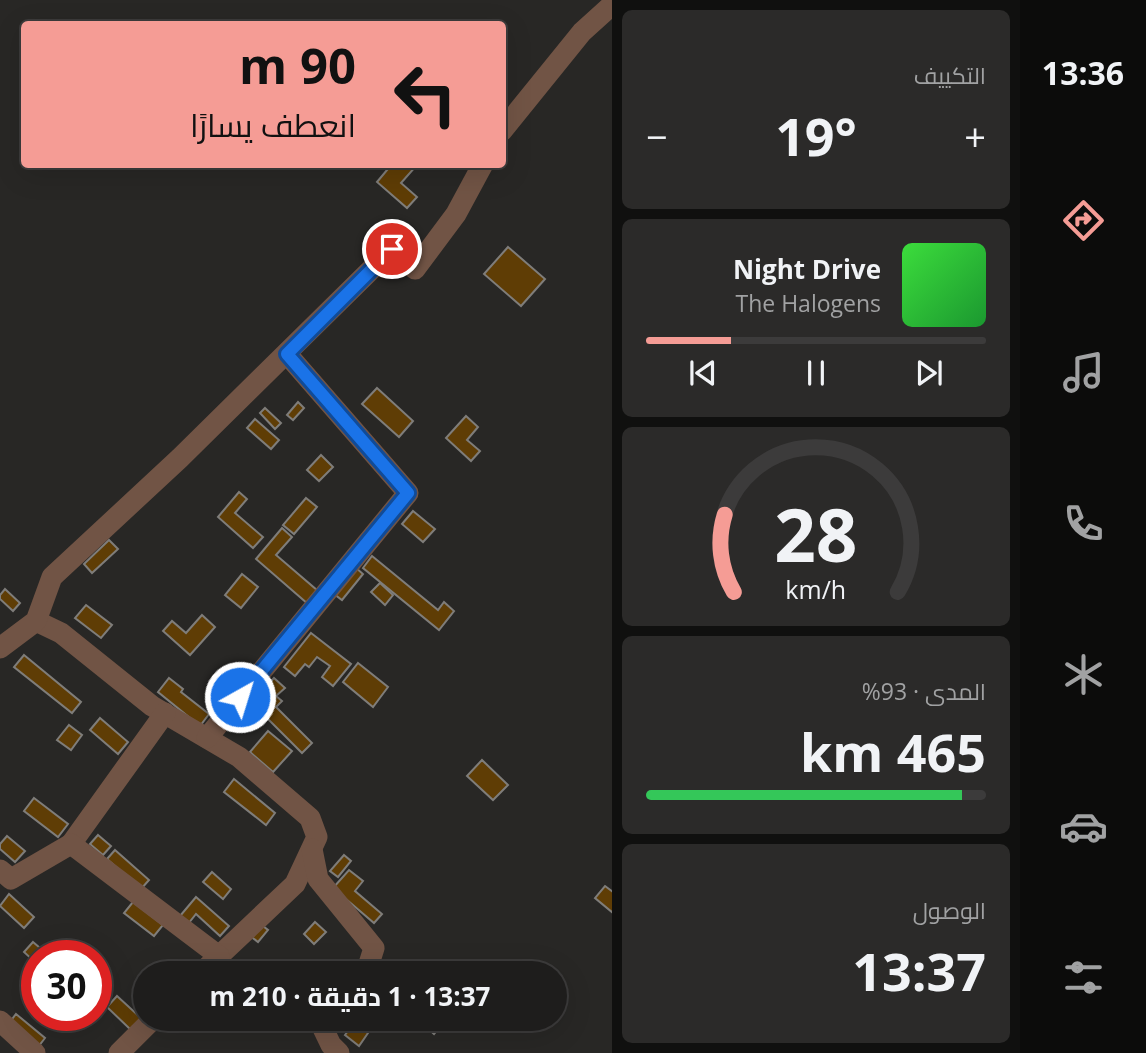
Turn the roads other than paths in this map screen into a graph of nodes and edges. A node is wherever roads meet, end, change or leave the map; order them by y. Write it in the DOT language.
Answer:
graph roads {
  1 [pos="612,4"];
  2 [pos="506,126"];
  3 [pos="481,168"];
  4 [pos="287,354"];
  5 [pos="36,621"];
  6 [pos="0,648"];
  7 [pos="165,713"];
  8 [pos="207,738"];
  9 [pos="71,844"];
  10 [pos="312,849"];
  11 [pos="0,870"];
  12 [pos="219,956"];
  13 [pos="214,961"];
  14 [pos="370,961"];
  15 [pos="0,1021"];
  16 [pos="141,1031"];
  17 [pos="324,1031"];
  18 [pos="35,1053"];
  19 [pos="119,1053"];
  20 [pos="339,1053"];
  1 -- 2 [label="street"];
  3 -- 4 [label="street"];
  4 -- 5 [label="street"];
  4 -- 8 [label="street"];
  5 -- 6 [label="street"];
  5 -- 7 [label="street"];
  7 -- 8 [label="street"];
  7 -- 9 [label="street"];
  8 -- 10 [label="street"];
  9 -- 11 [label="street"];
  9 -- 12 [label="street"];
  10 -- 12 [label="street"];
  10 -- 14 [label="street"];
  12 -- 13 [label="street"];
  15 -- 18 [label="street"];
  16 -- 19 [label="street"];
  17 -- 20 [label="street"];
}
